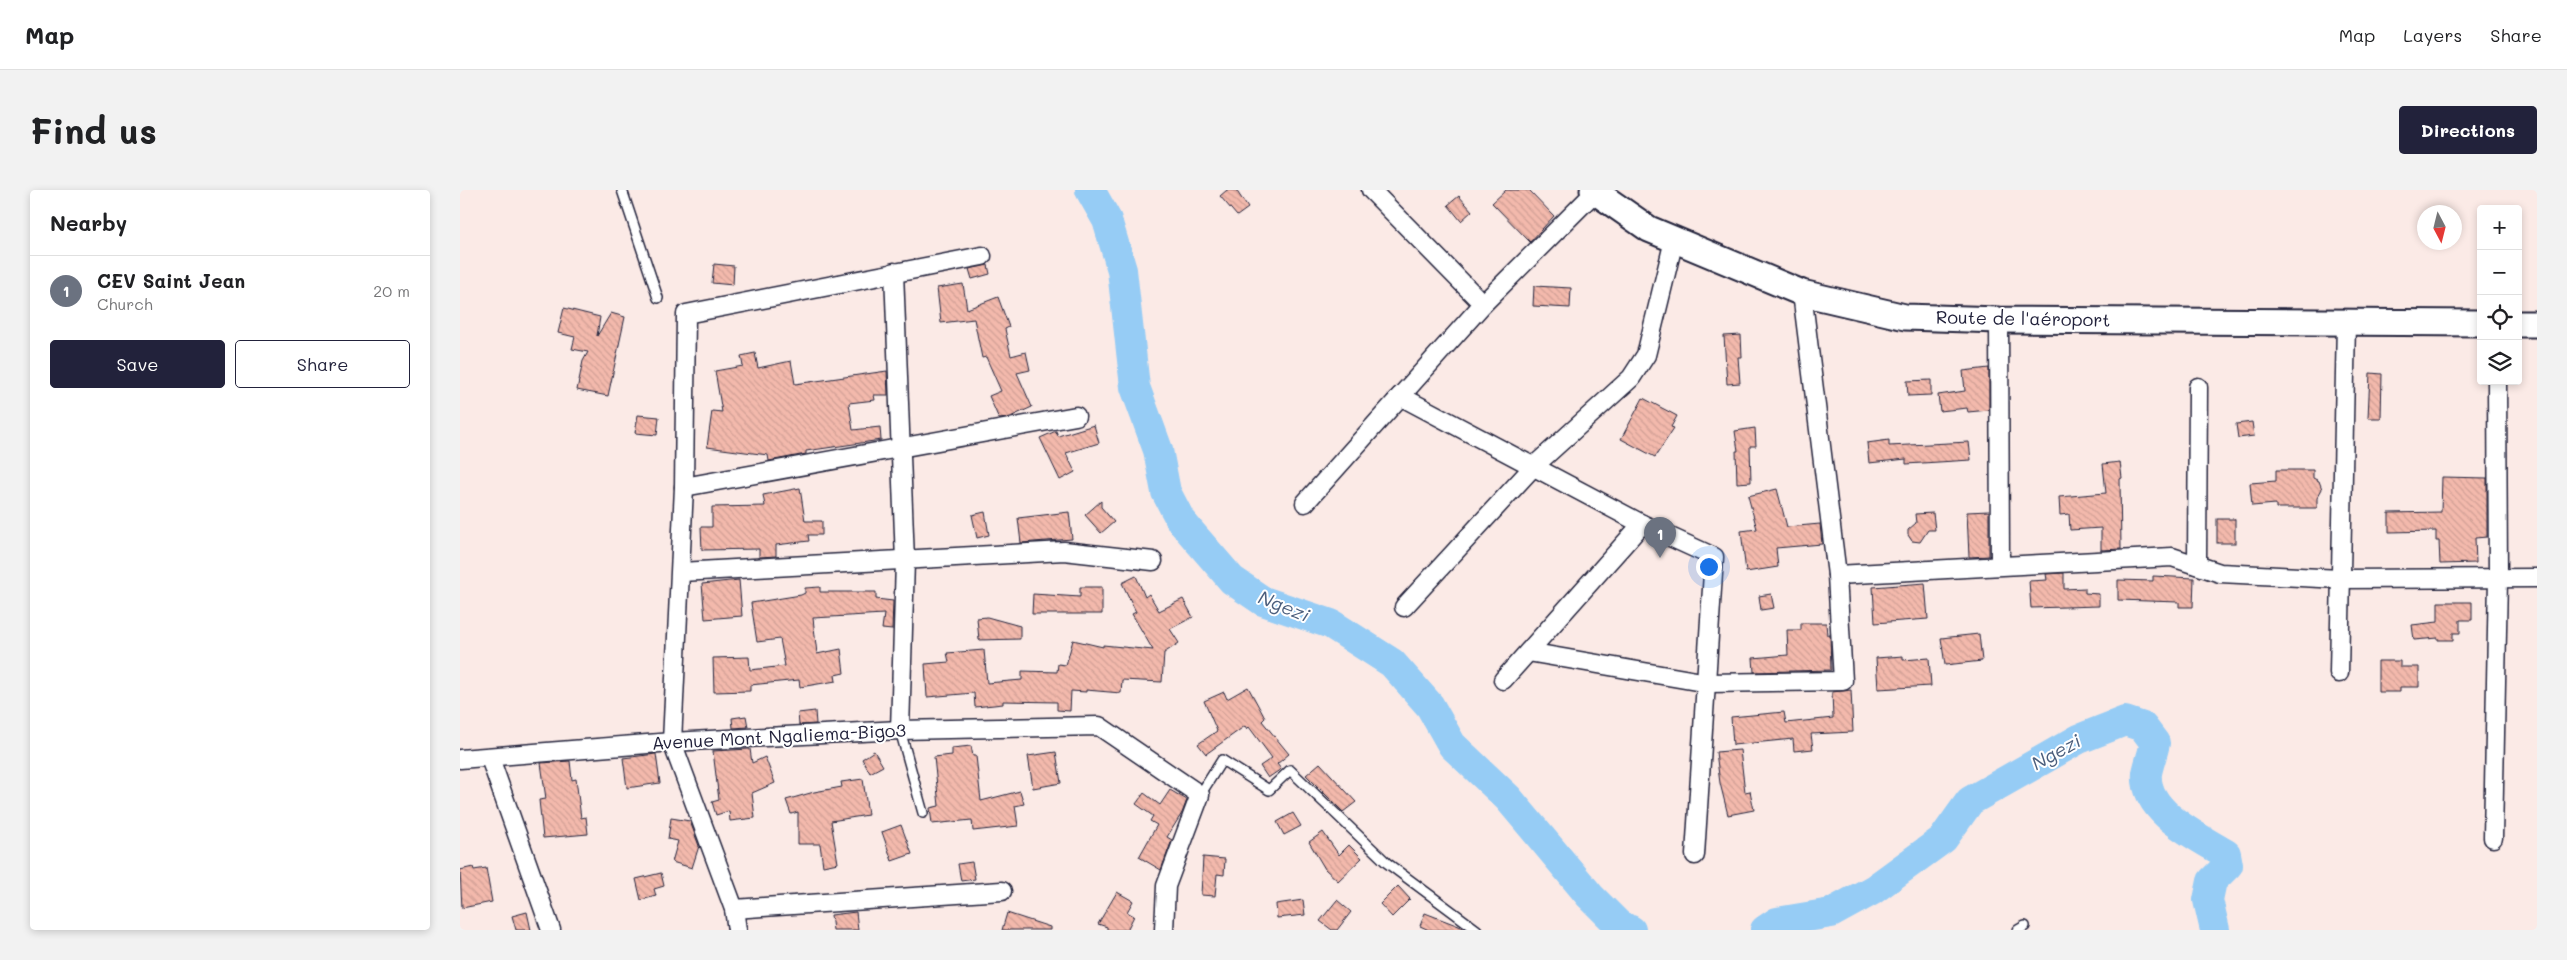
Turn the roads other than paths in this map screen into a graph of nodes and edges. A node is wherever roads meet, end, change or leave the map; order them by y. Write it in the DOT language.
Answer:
graph roads {
  1 [pos="622,190"];
  2 [pos="1371,190"];
  3 [pos="1594,191"];
  4 [pos="1674,240"];
  5 [pos="982,256"];
  6 [pos="894,272"];
  7 [pos="1802,293"];
  8 [pos="658,298"];
  9 [pos="1483,304"];
  10 [pos="1999,320"];
  11 [pos="2346,322"];
  12 [pos="2477,323"];
  13 [pos="2522,324"];
  14 [pos="2537,324"];
  15 [pos="2497,385"];
  16 [pos="2198,387"];
  17 [pos="1400,396"];
  18 [pos="1076,416"];
  19 [pos="901,448"];
  20 [pos="1533,467"];
  21 [pos="684,487"];
  22 [pos="1305,503"];
  23 [pos="1642,524"];
  24 [pos="905,561"];
  25 [pos="1153,561"];
  26 [pos="2000,565"];
  27 [pos="2197,565"];
  28 [pos="681,572"];
  29 [pos="1837,575"];
  30 [pos="2498,578"];
  31 [pos="2537,578"];
  32 [pos="2340,579"];
  33 [pos="1404,607"];
  34 [pos="1528,652"];
  35 [pos="2339,673"];
  36 [pos="1503,680"];
  37 [pos="1708,683"];
  38 [pos="900,730"];
  39 [pos="672,742"];
  40 [pos="490,758"];
  41 [pos="460,759"];
  42 [pos="1200,795"];
  43 [pos="923,813"];
  44 [pos="2494,838"];
  45 [pos="1695,855"];
  46 [pos="1002,891"];
  47 [pos="734,909"];
  48 [pos="550,930"];
  49 [pos="737,930"];
  50 [pos="1164,930"];
  51 [pos="1477,930"];
  1 -- 8 [label="lane"];
  2 -- 9 [label="street"];
  3 -- 4 [label="street, Route de l'aéroport"];
  3 -- 9 [label="street"];
  4 -- 7 [label="street, Route de l'aéroport"];
  4 -- 20 [label="street"];
  5 -- 6 [label="street"];
  6 -- 19 [label="street"];
  6 -- 21 [label="street"];
  7 -- 10 [label="street, Route de l'aéroport"];
  7 -- 29 [label="street"];
  9 -- 17 [label="street"];
  10 -- 11 [label="street, Route de l'aéroport"];
  10 -- 26 [label="street"];
  11 -- 12 [label="street, Route de l'aéroport"];
  11 -- 32 [label="street"];
  13 -- 14 [label="street"];
  15 -- 30 [label="street"];
  16 -- 27 [label="street"];
  17 -- 20 [label="street"];
  17 -- 22 [label="street"];
  18 -- 19 [label="street"];
  19 -- 21 [label="street"];
  19 -- 24 [label="street"];
  20 -- 23 [label="street"];
  20 -- 33 [label="street"];
  21 -- 28 [label="street"];
  23 -- 34 [label="street"];
  23 -- 37 [label="street"];
  24 -- 25 [label="street"];
  24 -- 28 [label="street"];
  24 -- 38 [label="street"];
  26 -- 27 [label="street"];
  26 -- 29 [label="street"];
  27 -- 32 [label="street"];
  28 -- 39 [label="street"];
  29 -- 37 [label="street"];
  30 -- 31 [label="street"];
  30 -- 32 [label="street"];
  30 -- 44 [label="street"];
  32 -- 35 [label="street"];
  34 -- 36 [label="street"];
  34 -- 37 [label="street"];
  37 -- 45 [label="street"];
  38 -- 39 [label="street, Avenue Mont Ngaliema-Bigo3"];
  38 -- 42 [label="street, Avenue Mont Ngaliema-Bigo3"];
  38 -- 43 [label="lane"];
  39 -- 40 [label="street, Avenue Mont Ngaliema-Bigo3"];
  39 -- 47 [label="street"];
  40 -- 41 [label="street, Avenue Mont Ngaliema-Bigo3"];
  40 -- 48 [label="street"];
  42 -- 50 [label="street"];
  42 -- 51 [label="lane"];
  46 -- 47 [label="street"];
  47 -- 49 [label="street"];
}
